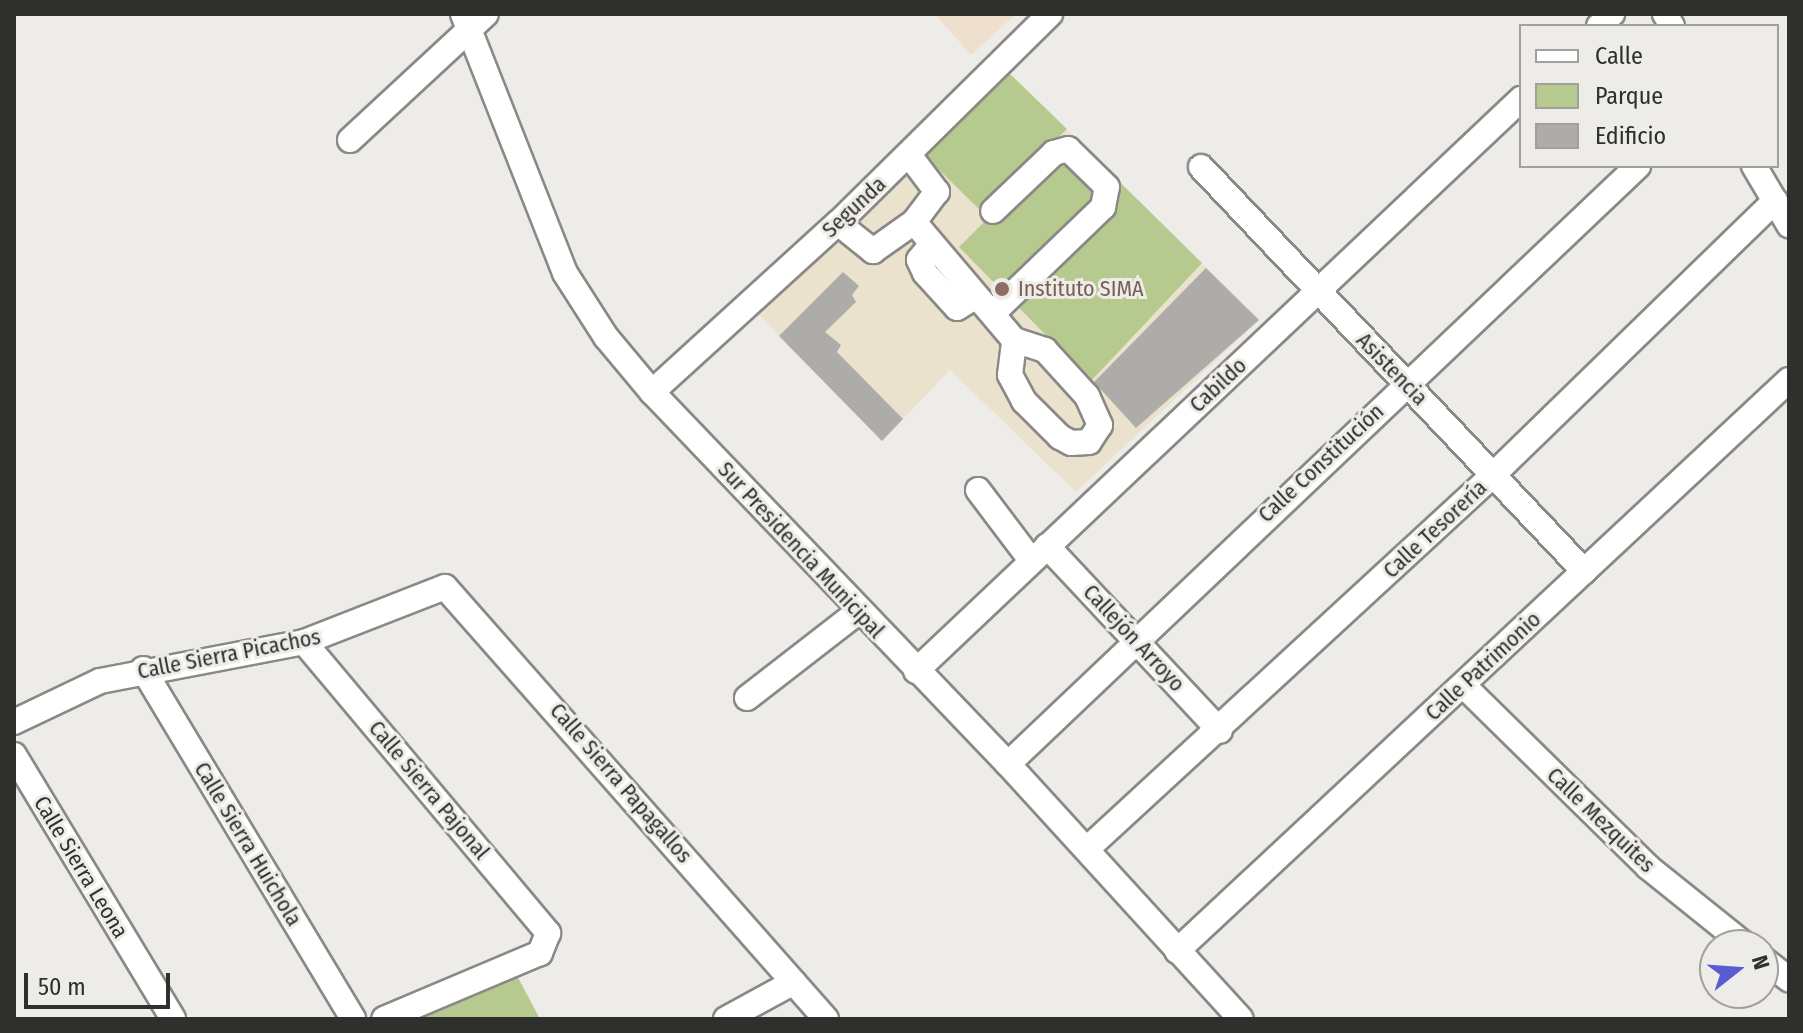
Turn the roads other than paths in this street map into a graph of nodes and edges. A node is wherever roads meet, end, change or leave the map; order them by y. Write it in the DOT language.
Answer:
graph roads {
  1 [pos="1050,14"];
  2 [pos="473,19"];
  3 [pos="1519,101"];
  4 [pos="350,140"];
  5 [pos="909,155"];
  6 [pos="1201,167"];
  7 [pos="1636,168"];
  8 [pos="1755,168"];
  9 [pos="1775,201"];
  10 [pos="993,211"];
  11 [pos="914,222"];
  12 [pos="838,223"];
  13 [pos="1789,225"];
  14 [pos="1317,291"];
  15 [pos="984,304"];
  16 [pos="1014,340"];
  17 [pos="1789,380"];
  18 [pos="1406,383"];
  19 [pos="652,392"];
  20 [pos="1492,476"];
  21 [pos="978,490"];
  22 [pos="1039,553"];
  23 [pos="1584,571"];
  24 [pos="445,587"];
  25 [pos="859,611"];
  26 [pos="1135,638"];
  27 [pos="304,642"];
  28 [pos="143,669"];
  29 [pos="916,671"];
  30 [pos="1464,686"];
  31 [pos="747,698"];
  32 [pos="14,722"];
  33 [pos="1220,731"];
  34 [pos="14,755"];
  35 [pos="1008,764"];
  36 [pos="1087,849"];
  37 [pos="1725,929"];
  38 [pos="1177,951"];
  39 [pos="794,982"];
  40 [pos="173,1019"];
  41 [pos="353,1019"];
  42 [pos="384,1019"];
  43 [pos="726,1019"];
  44 [pos="826,1019"];
  45 [pos="1241,1019"];
  1 -- 5 [label="street, Segunda"];
  2 -- 4 [label="street"];
  2 -- 19 [label="street, Sur Presidencia Municipal"];
  3 -- 14 [label="street, Cabildo"];
  5 -- 11 [label="street"];
  5 -- 12 [label="street, Segunda"];
  6 -- 14 [label="street, Asistencia"];
  7 -- 18 [label="street, Calle Constitución"];
  8 -- 9 [label="street"];
  9 -- 13 [label="street"];
  9 -- 20 [label="street, Calle Tesorería"];
  10 -- 15 [label="street"];
  11 -- 12 [label="street"];
  11 -- 15 [label="street"];
  12 -- 19 [label="street, Segunda"];
  14 -- 18 [label="street, Asistencia"];
  14 -- 22 [label="street, Cabildo"];
  15 -- 16 [label="street"];
  17 -- 23 [label="street, Calle Patrimonio"];
  18 -- 20 [label="street, Asistencia"];
  18 -- 26 [label="street, Calle Constitución"];
  19 -- 25 [label="street, Sur Presidencia Municipal"];
  20 -- 23 [label="street, Asistencia"];
  20 -- 33 [label="street, Calle Tesorería"];
  21 -- 22 [label="street, Callejón Arroyo"];
  22 -- 26 [label="street, Callejón Arroyo"];
  22 -- 29 [label="street, Cabildo"];
  23 -- 30 [label="street, Calle Patrimonio"];
  24 -- 27 [label="street, Calle Sierra Picachos"];
  24 -- 39 [label="street, Calle Sierra Papagallos"];
  25 -- 29 [label="street, Sur Presidencia Municipal"];
  25 -- 31 [label="street"];
  26 -- 33 [label="street, Callejón Arroyo"];
  26 -- 35 [label="street, Calle Constitución"];
  27 -- 28 [label="street, Calle Sierra Picachos"];
  27 -- 42 [label="street, Calle Sierra Pajonal"];
  28 -- 32 [label="street, Calle Sierra Picachos"];
  28 -- 41 [label="street, Calle Sierra Huichola"];
  29 -- 35 [label="street, Sur Presidencia Municipal"];
  30 -- 37 [label="street, Calle Mezquites"];
  30 -- 38 [label="street, Calle Patrimonio"];
  33 -- 36 [label="street, Calle Tesorería"];
  34 -- 40 [label="street, Calle Sierra Leona"];
  35 -- 36 [label="street, Sur Presidencia Municipal"];
  36 -- 38 [label="street, Sur Presidencia Municipal"];
  38 -- 45 [label="street, Sur Presidencia Municipal"];
  39 -- 43 [label="street"];
  39 -- 44 [label="street, Calle Sierra Papagallos"];
}
